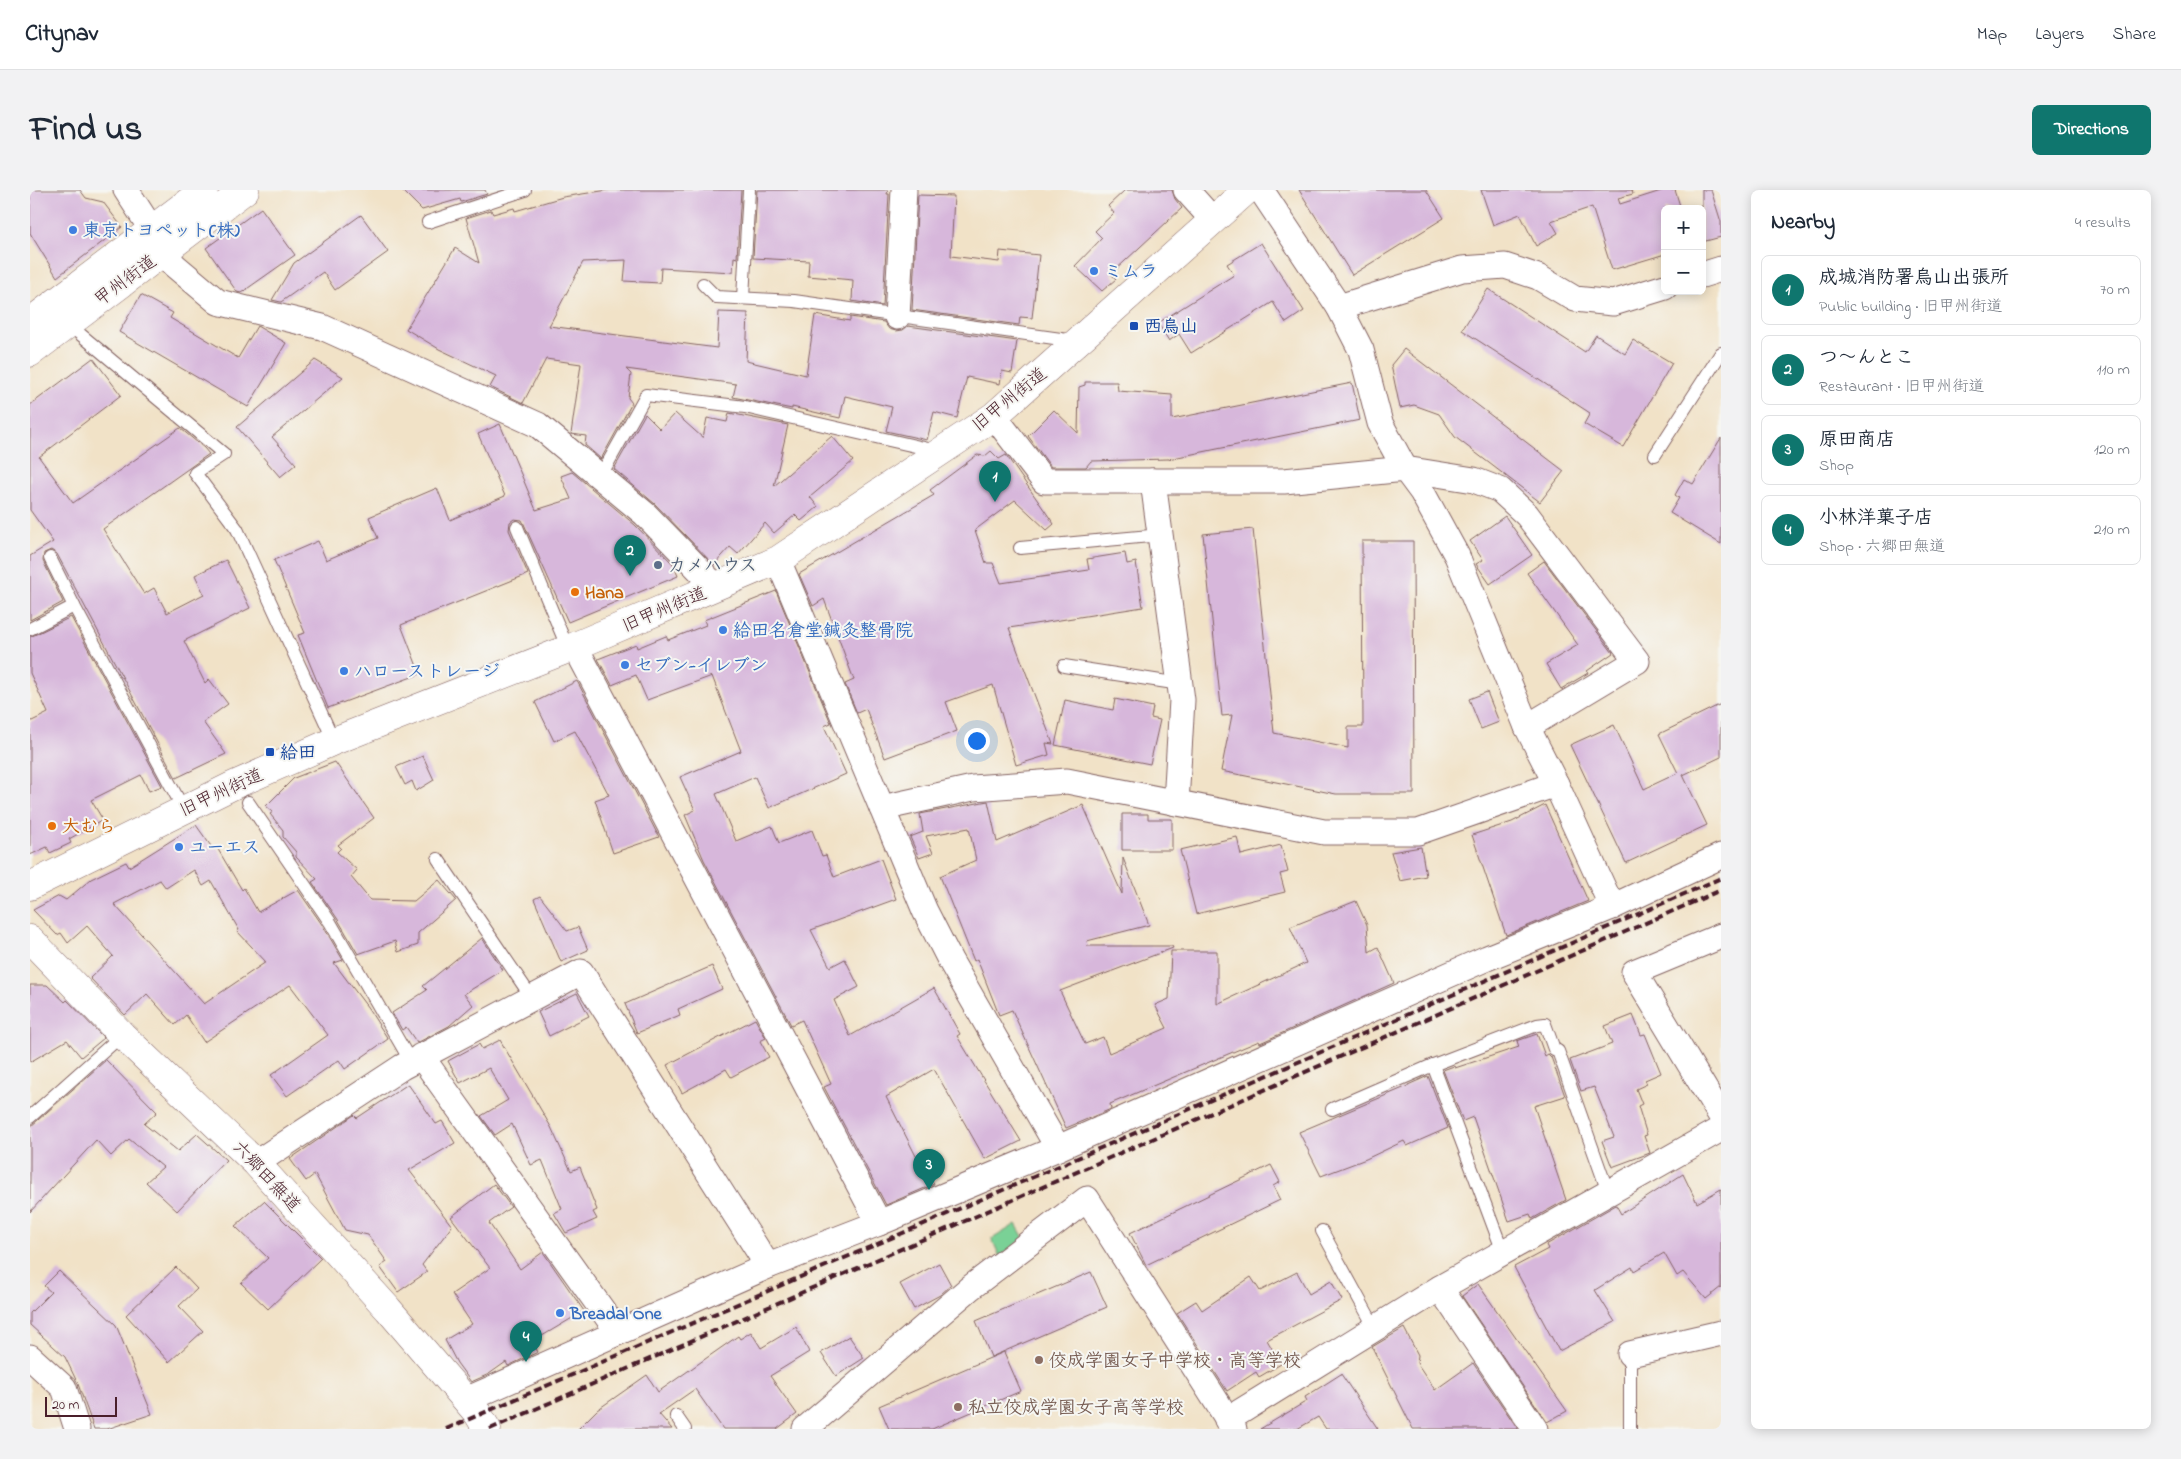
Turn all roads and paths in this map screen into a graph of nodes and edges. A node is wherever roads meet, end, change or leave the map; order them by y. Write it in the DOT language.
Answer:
graph roads {
  1 [pos="126,190"];
  2 [pos="204,190"];
  3 [pos="245,190"];
  4 [pos="525,190"];
  5 [pos="748,190"];
  6 [pos="904,190"];
  7 [pos="1186,190"];
  8 [pos="1247,190"];
  9 [pos="1262,190"];
  10 [pos="1212,219"];
  11 [pos="428,222"];
  12 [pos="158,240"];
  13 [pos="1721,268"];
  14 [pos="1706,273"];
  15 [pos="703,284"];
  16 [pos="1661,288"];
  17 [pos="743,298"];
  18 [pos="1338,307"];
  19 [pos="897,317"];
  20 [pos="30,322"];
  21 [pos="68,324"];
  22 [pos="1079,342"];
  23 [pos="30,353"];
  24 [pos="1721,353"];
  25 [pos="994,416"];
  26 [pos="940,451"];
  27 [pos="1655,454"];
  28 [pos="1405,469"];
  29 [pos="600,477"];
  30 [pos="1154,482"];
  31 [pos="517,526"];
  32 [pos="1161,535"];
  33 [pos="1020,548"];
  34 [pos="50,558"];
  35 [pos="778,560"];
  36 [pos="716,587"];
  37 [pos="74,606"];
  38 [pos="30,629"];
  39 [pos="572,648"];
  40 [pos="1064,666"];
  41 [pos="1180,684"];
  42 [pos="1526,727"];
  43 [pos="334,741"];
  44 [pos="1556,784"];
  45 [pos="248,802"];
  46 [pos="1176,803"];
  47 [pos="882,808"];
  48 [pos="184,810"];
  49 [pos="1721,856"];
  50 [pos="438,859"];
  51 [pos="30,886"];
  52 [pos="1612,906"];
  53 [pos="1721,936"];
  54 [pos="30,939"];
  55 [pos="532,998"];
  56 [pos="122,1035"];
  57 [pos="416,1059"];
  58 [pos="1433,1065"];
  59 [pos="1332,1109"];
  60 [pos="1721,1116"];
  61 [pos="30,1117"];
  62 [pos="1721,1129"];
  63 [pos="1058,1148"];
  64 [pos="256,1163"];
  65 [pos="1608,1192"];
  66 [pos="879,1222"];
  67 [pos="1322,1231"];
  68 [pos="1503,1252"];
  69 [pos="768,1266"];
  70 [pos="1440,1288"];
  71 [pos="1375,1328"];
  72 [pos="618,1332"];
  73 [pos="1721,1333"];
  74 [pos="1630,1354"];
  75 [pos="30,1357"];
  76 [pos="466,1400"];
  77 [pos="676,1416"];
  78 [pos="1230,1424"];
  79 [pos="77,1429"];
  80 [pos="487,1429"];
  81 [pos="685,1429"];
  82 [pos="805,1429"];
  83 [pos="1534,1429"];
  84 [pos="1630,1429"];
  1 -- 12 [label="street"];
  2 -- 12 [label="main road, 甲州街道"];
  3 -- 12 [label="main road, 甲州街道"];
  4 -- 11 [label="lane"];
  5 -- 17 [label="lane"];
  6 -- 19 [label="street"];
  7 -- 10 [label="street"];
  8 -- 10 [label="main road, 旧甲州街道"];
  9 -- 18 [label="street"];
  10 -- 22 [label="main road, 旧甲州街道"];
  12 -- 20 [label="main road, 甲州街道"];
  12 -- 21 [label="main road, 甲州街道"];
  12 -- 29 [label="street"];
  13 -- 14 [label="street"];
  15 -- 17 [label="lane"];
  16 -- 18 [label="street"];
  17 -- 19 [label="lane"];
  18 -- 28 [label="street"];
  19 -- 22 [label="lane"];
  21 -- 23 [label="main road, 甲州街道"];
  21 -- 43 [label="lane"];
  22 -- 25 [label="main road, 旧甲州街道"];
  24 -- 27 [label="lane"];
  25 -- 26 [label="main road, 旧甲州街道"];
  25 -- 30 [label="street"];
  26 -- 29 [label="lane"];
  26 -- 35 [label="main road, 旧甲州街道"];
  28 -- 30 [label="street"];
  28 -- 42 [label="street"];
  28 -- 42 [label="street"];
  29 -- 36 [label="street"];
  30 -- 32 [label="street"];
  31 -- 39 [label="lane"];
  32 -- 33 [label="lane"];
  32 -- 41 [label="street"];
  34 -- 37 [label="lane"];
  35 -- 36 [label="main road, 旧甲州街道"];
  35 -- 47 [label="street"];
  36 -- 39 [label="main road, 旧甲州街道"];
  37 -- 38 [label="lane"];
  37 -- 48 [label="lane"];
  39 -- 43 [label="main road, 旧甲州街道"];
  39 -- 66 [label="street"];
  40 -- 41 [label="lane"];
  41 -- 46 [label="street"];
  42 -- 44 [label="street"];
  43 -- 48 [label="main road, 旧甲州街道"];
  44 -- 46 [label="street"];
  44 -- 52 [label="street"];
  45 -- 57 [label="lane"];
  46 -- 47 [label="street"];
  47 -- 63 [label="street"];
  48 -- 51 [label="main road, 旧甲州街道"];
  49 -- 52 [label="street"];
  50 -- 55 [label="lane"];
  52 -- 63 [label="street"];
  53 -- 60 [label="street"];
  54 -- 56 [label="main road, 六郷田無道"];
  55 -- 57 [label="street"];
  55 -- 69 [label="street"];
  56 -- 61 [label="lane"];
  56 -- 64 [label="main road, 六郷田無道"];
  57 -- 64 [label="street"];
  57 -- 72 [label="street"];
  58 -- 59 [label="lane"];
  58 -- 65 [label="lane"];
  58 -- 68 [label="lane"];
  62 -- 65 [label="street"];
  63 -- 66 [label="street"];
  64 -- 76 [label="main road, 六郷田無道"];
  65 -- 68 [label="street"];
  66 -- 69 [label="street"];
  67 -- 71 [label="lane"];
  68 -- 70 [label="street"];
  69 -- 72 [label="street"];
  70 -- 71 [label="street"];
  70 -- 83 [label="street"];
  71 -- 78 [label="street"];
  72 -- 76 [label="street"];
  73 -- 74 [label="street"];
  74 -- 84 [label="lane"];
  75 -- 79 [label="street"];
  76 -- 80 [label="main road, 六郷田無道"];
  77 -- 81 [label="lane"];
  78 -- 82 [label="street"];
}
